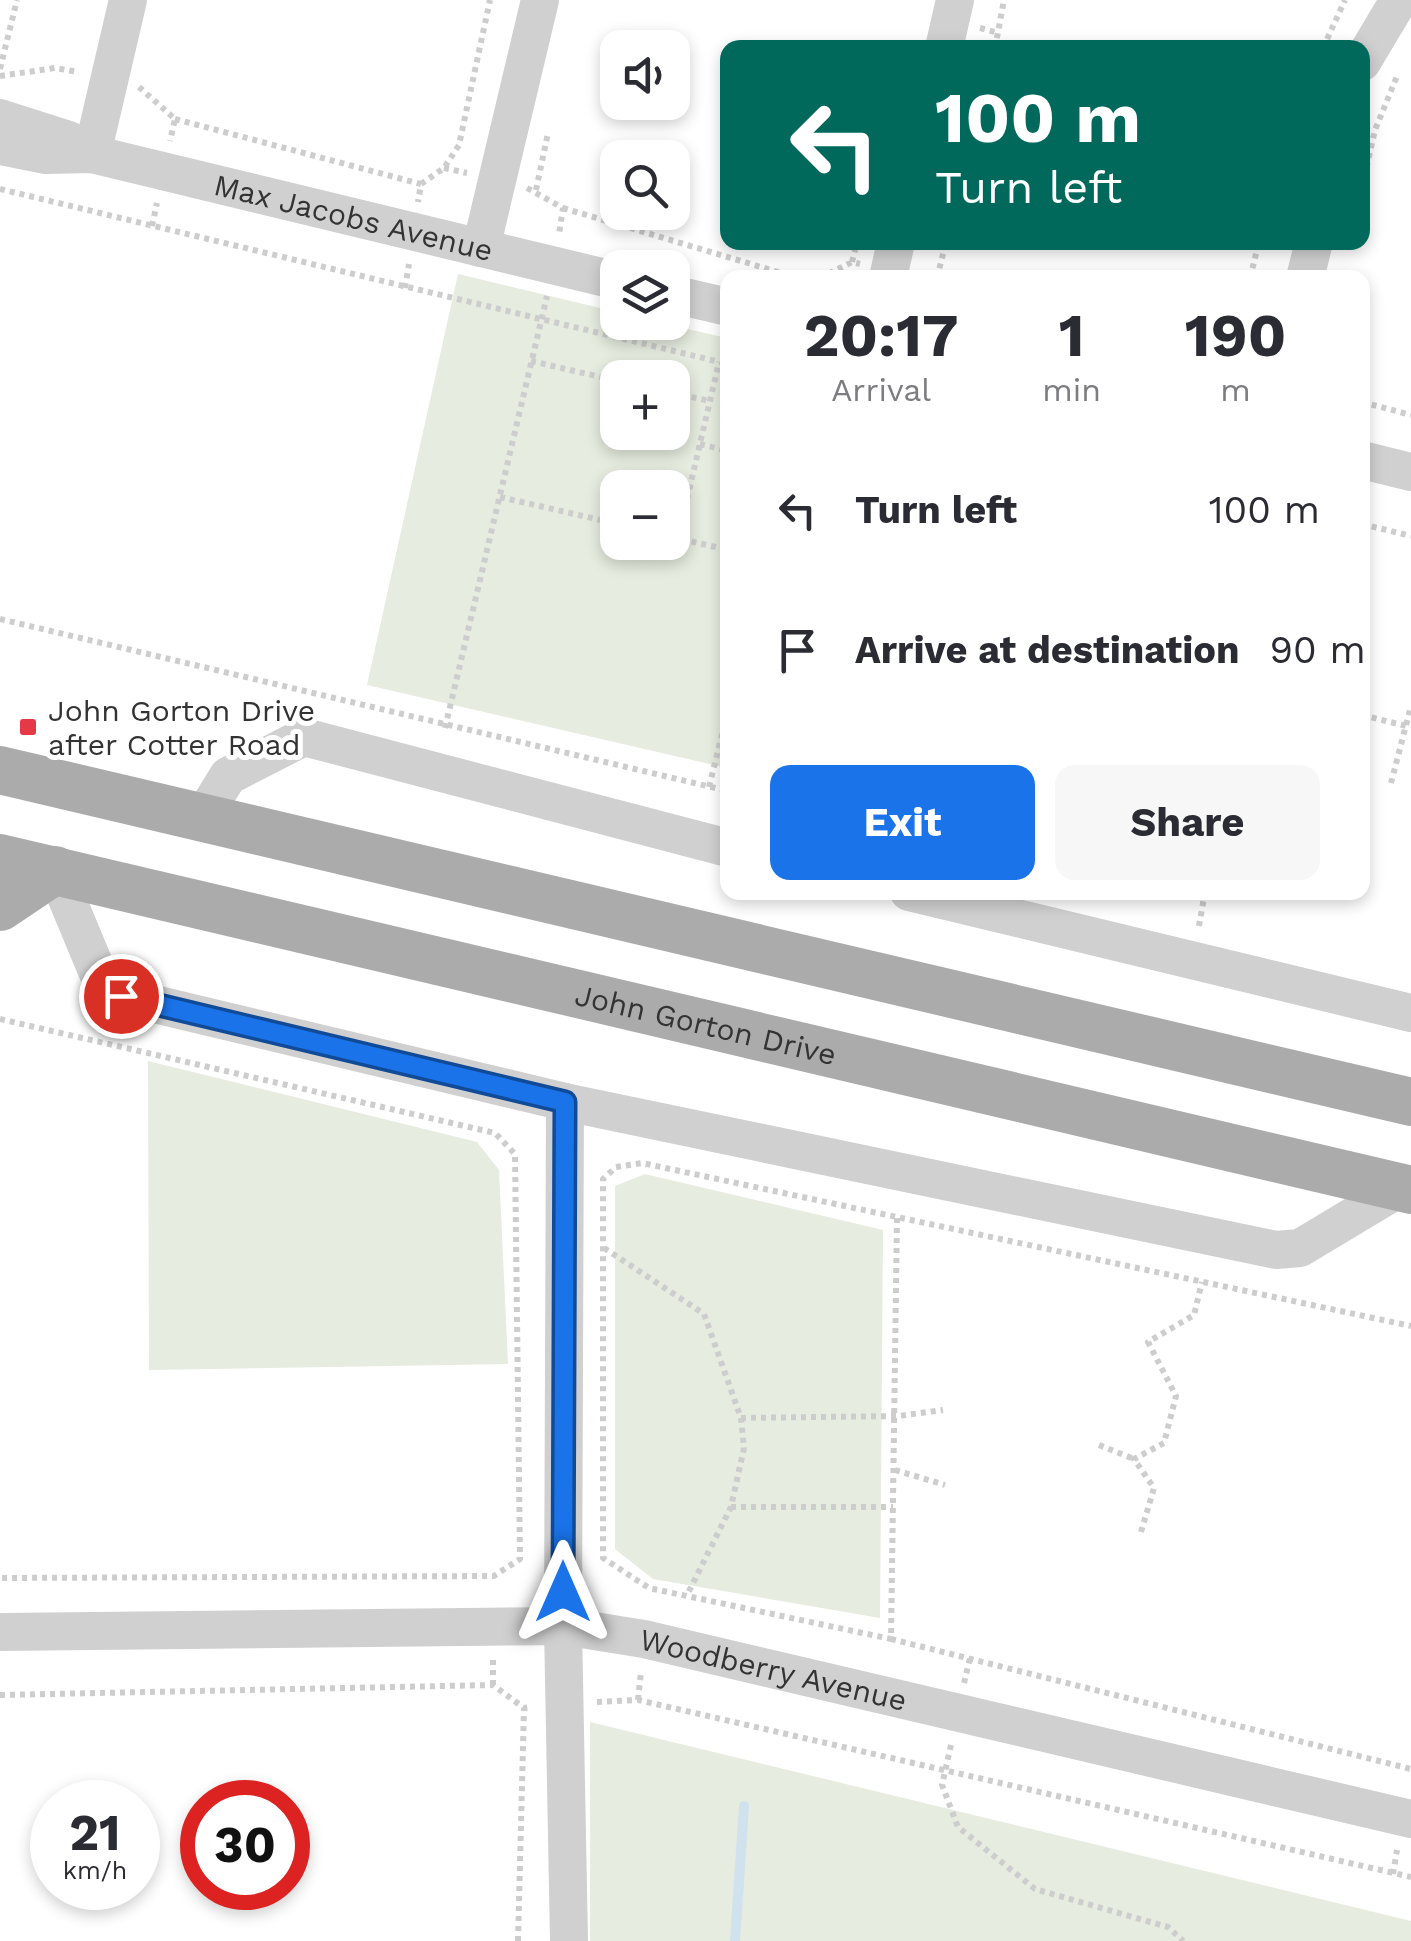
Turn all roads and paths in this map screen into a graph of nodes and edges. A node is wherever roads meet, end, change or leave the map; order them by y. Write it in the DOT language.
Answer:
graph roads {
  1 [pos="17,0"];
  2 [pos="128,0"];
  3 [pos="490,0"];
  4 [pos="540,0"];
  5 [pos="955,0"];
  6 [pos="1004,0"];
  7 [pos="1344,0"];
  8 [pos="1398,0"];
  9 [pos="946,40"];
  10 [pos="996,40"];
  11 [pos="1326,40"];
  12 [pos="1370,48"];
  13 [pos="1404,60"];
  14 [pos="0,72"];
  15 [pos="110,78"];
  16 [pos="0,118"];
  17 [pos="0,146"];
  18 [pos="1370,152"];
  19 [pos="92,154"];
  20 [pos="421,184"];
  21 [pos="0,189"];
  22 [pos="536,190"];
  23 [pos="563,208"];
  24 [pos="481,248"];
  25 [pos="854,250"];
  26 [pos="554,266"];
  27 [pos="771,270"];
  28 [pos="836,270"];
  29 [pos="600,277"];
  30 [pos="690,298"];
  31 [pos="720,306"];
  32 [pos="541,320"];
  33 [pos="532,362"];
  34 [pos="720,362"];
  35 [pos="720,372"];
  36 [pos="600,377"];
  37 [pos="690,397"];
  38 [pos="710,402"];
  39 [pos="1370,404"];
  40 [pos="1411,415"];
  41 [pos="700,444"];
  42 [pos="720,450"];
  43 [pos="1370,462"];
  44 [pos="1411,472"];
  45 [pos="690,481"];
  46 [pos="500,497"];
  47 [pos="600,520"];
  48 [pos="1370,526"];
  49 [pos="1411,536"];
  50 [pos="690,541"];
  51 [pos="720,548"];
  52 [pos="0,619"];
  53 [pos="1411,706"];
  54 [pos="1370,718"];
  55 [pos="1406,726"];
  56 [pos="446,728"];
  57 [pos="720,742"];
  58 [pos="0,770"];
  59 [pos="1392,783"];
  60 [pos="709,786"];
  61 [pos="720,789"];
  62 [pos="202,818"];
  63 [pos="720,846"];
  64 [pos="0,858"];
  65 [pos="55,870"];
  66 [pos="942,900"];
  67 [pos="1203,900"];
  68 [pos="0,907"];
  69 [pos="1199,926"];
  70 [pos="1411,1014"];
  71 [pos="0,1019"];
  72 [pos="565,1102"];
  73 [pos="1411,1102"];
  74 [pos="1406,1189"];
  75 [pos="898,1218"];
  76 [pos="604,1248"];
  77 [pos="1202,1282"];
  78 [pos="1411,1326"];
  79 [pos="944,1410"];
  80 [pos="898,1416"];
  81 [pos="741,1418"];
  82 [pos="1100,1445"];
  83 [pos="1134,1459"];
  84 [pos="895,1470"];
  85 [pos="945,1485"];
  86 [pos="731,1507"];
  87 [pos="894,1507"];
  88 [pos="1141,1532"];
  89 [pos="0,1578"];
  90 [pos="687,1595"];
  91 [pos="563,1626"];
  92 [pos="0,1632"];
  93 [pos="892,1638"];
  94 [pos="0,1695"];
  95 [pos="638,1700"];
  96 [pos="1411,1769"];
  97 [pos="942,1786"];
  98 [pos="1411,1819"];
  99 [pos="1411,1878"];
  100 [pos="518,1941"];
  101 [pos="569,1941"];
  102 [pos="1182,1941"];
  1 -- 14 [label="path"];
  2 -- 15 [label="street"];
  3 -- 20 [label="path"];
  4 -- 24 [label="street"];
  5 -- 9 [label="street"];
  6 -- 10 [label="path"];
  7 -- 11 [label="path"];
  8 -- 12 [label="street"];
  13 -- 18 [label="path"];
  14 -- 15 [label="path"];
  15 -- 19 [label="street"];
  16 -- 19 [label="street, Max Jacobs Avenue"];
  17 -- 19 [label="street, Max Jacobs Avenue"];
  19 -- 24 [label="street, Max Jacobs Avenue"];
  21 -- 32 [label="path"];
  22 -- 23 [label="path"];
  23 -- 26 [label="path"];
  23 -- 27 [label="path"];
  24 -- 26 [label="street, Max Jacobs Avenue"];
  25 -- 28 [label="path"];
  26 -- 29 [label="street, Max Jacobs Avenue"];
  26 -- 32 [label="path"];
  30 -- 31 [label="street"];
  32 -- 33 [label="path"];
  32 -- 34 [label="path"];
  33 -- 36 [label="path"];
  33 -- 46 [label="path"];
  35 -- 38 [label="path"];
  37 -- 38 [label="path"];
  38 -- 41 [label="path"];
  39 -- 40 [label="path"];
  41 -- 42 [label="path"];
  41 -- 45 [label="path"];
  43 -- 44 [label="street"];
  46 -- 47 [label="path"];
  46 -- 56 [label="path"];
  48 -- 49 [label="path"];
  50 -- 51 [label="path"];
  52 -- 56 [label="path"];
  53 -- 55 [label="path"];
  54 -- 55 [label="path"];
  55 -- 59 [label="path"];
  56 -- 60 [label="path"];
  57 -- 60 [label="path"];
  58 -- 62 [label="main road"];
  60 -- 61 [label="path"];
  62 -- 63 [label="street"];
  62 -- 73 [label="main road"];
  64 -- 65 [label="main road, John Gorton Drive"];
  65 -- 68 [label="main road"];
  65 -- 72 [label="street"];
  65 -- 74 [label="main road, John Gorton Drive"];
  66 -- 70 [label="street"];
  67 -- 69 [label="path"];
  71 -- 89 [label="path"];
  72 -- 74 [label="street"];
  72 -- 91 [label="street"];
  75 -- 76 [label="path"];
  75 -- 77 [label="path"];
  75 -- 80 [label="path"];
  76 -- 81 [label="path"];
  76 -- 90 [label="path"];
  77 -- 78 [label="path"];
  77 -- 83 [label="path"];
  79 -- 80 [label="path"];
  80 -- 81 [label="path"];
  80 -- 84 [label="path"];
  81 -- 86 [label="path"];
  82 -- 83 [label="path"];
  83 -- 88 [label="path"];
  84 -- 85 [label="path"];
  84 -- 87 [label="path"];
  86 -- 87 [label="path"];
  86 -- 90 [label="path"];
  87 -- 93 [label="path"];
  90 -- 93 [label="path"];
  91 -- 92 [label="street, Woodberry Avenue"];
  91 -- 98 [label="street, Woodberry Avenue"];
  91 -- 101 [label="street"];
  93 -- 96 [label="path"];
  94 -- 100 [label="path"];
  95 -- 99 [label="path"];
  97 -- 102 [label="path"];
}
